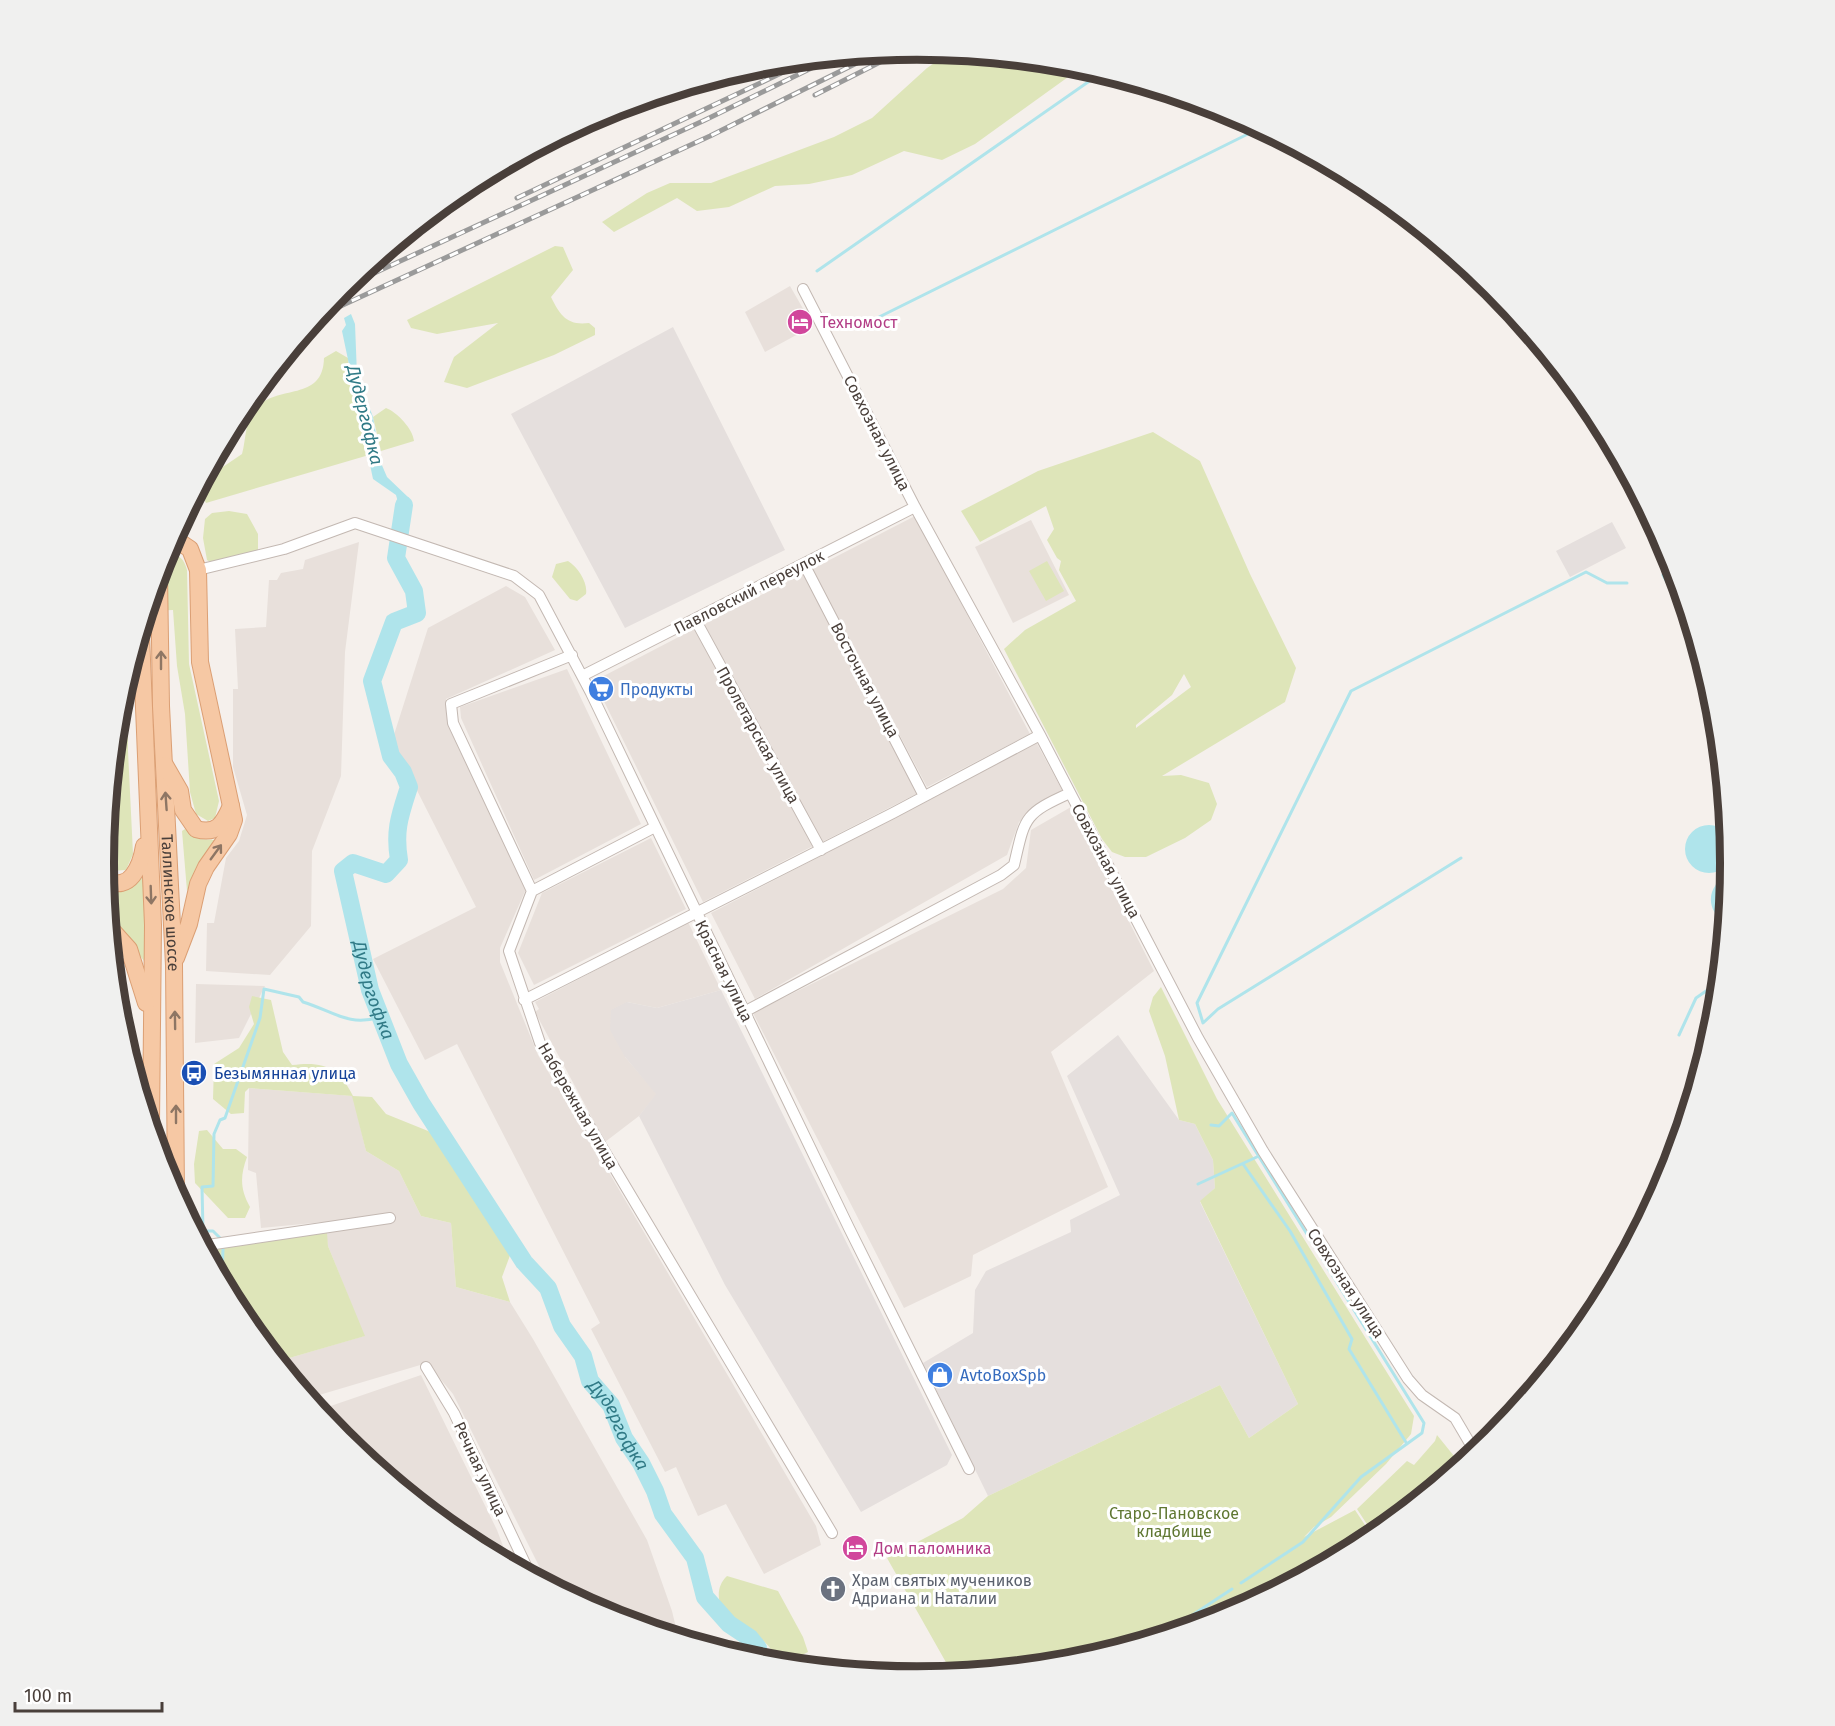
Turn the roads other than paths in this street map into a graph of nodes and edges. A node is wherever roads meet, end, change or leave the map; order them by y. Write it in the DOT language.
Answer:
graph roads {
  1 [pos="803,289"];
  2 [pos="915,507"];
  3 [pos="182,543"];
  4 [pos="804,564"];
  5 [pos="198,570"];
  6 [pos="160,598"];
  7 [pos="695,619"];
  8 [pos="142,656"];
  9 [pos="572,656"];
  10 [pos="582,676"];
  11 [pos="1040,735"];
  12 [pos="163,762"];
  13 [pos="1070,793"];
  14 [pos="924,796"];
  15 [pos="231,805"];
  16 [pos="148,816"];
  17 [pos="655,827"];
  18 [pos="821,850"];
  19 [pos="115,882"];
  20 [pos="532,891"];
  21 [pos="695,912"];
  22 [pos="118,937"];
  23 [pos="129,950"];
  24 [pos="120,956"];
  25 [pos="174,965"];
  26 [pos="524,1000"];
  27 [pos="744,1012"];
  28 [pos="152,1027"];
  29 [pos="151,1102"];
  30 [pos="176,1169"];
  31 [pos="390,1218"];
  32 [pos="213,1247"];
  33 [pos="426,1367"];
  34 [pos="1471,1445"];
  35 [pos="969,1469"];
  36 [pos="832,1533"];
  37 [pos="523,1562"];
  1 -- 2 [label="street, Совхозная улица"];
  2 -- 4 [label="street, Павловский переулок"];
  2 -- 11 [label="street, Совхозная улица"];
  3 -- 5 [label="main road"];
  4 -- 7 [label="street, Павловский переулок"];
  4 -- 14 [label="street, Восточная улица"];
  5 -- 9 [label="street, Красная улица"];
  5 -- 15 [label="main road"];
  12 -- 6 [label="main road, Таллинское шоссе, one-way"];
  7 -- 10 [label="street, Павловский переулок"];
  7 -- 18 [label="street, Пролетарская улица"];
  8 -- 16 [label="main road, Таллинское шоссе"];
  9 -- 10 [label="street, Красная улица"];
  9 -- 20 [label="street"];
  10 -- 17 [label="street, Красная улица"];
  11 -- 13 [label="street, Совхозная улица"];
  11 -- 14 [label="street"];
  12 -- 15 [label="main road"];
  25 -- 12 [label="main road, Таллинское шоссе, one-way"];
  13 -- 27 [label="street"];
  13 -- 34 [label="street, Совхозная улица"];
  14 -- 18 [label="street"];
  25 -- 15 [label="main road, one-way"];
  16 -- 19 [label="main road"];
  16 -- 28 [label="main road, Таллинское шоссе, one-way"];
  17 -- 20 [label="street"];
  17 -- 21 [label="street, Красная улица"];
  18 -- 21 [label="street"];
  20 -- 26 [label="street, Набережная улица"];
  21 -- 26 [label="street"];
  21 -- 27 [label="street, Красная улица"];
  22 -- 23 [label="main road"];
  23 -- 24 [label="street"];
  23 -- 28 [label="main road"];
  30 -- 25 [label="main road, Таллинское шоссе, one-way"];
  26 -- 36 [label="street, Набережная улица"];
  27 -- 35 [label="street, Красная улица"];
  28 -- 29 [label="main road, Таллинское шоссе"];
  31 -- 32 [label="street"];
  33 -- 37 [label="street, Речная улица"];
}
